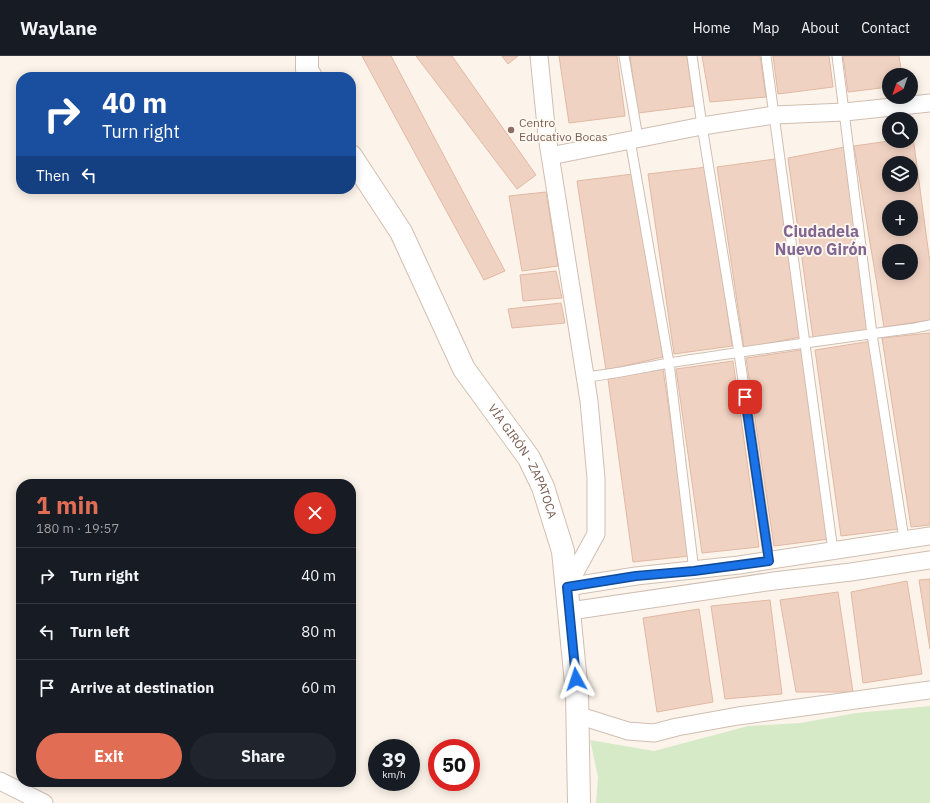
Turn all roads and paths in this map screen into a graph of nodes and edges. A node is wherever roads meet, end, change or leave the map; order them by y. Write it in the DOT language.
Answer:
graph roads {
  1 [pos="307,56"];
  2 [pos="539,56"];
  3 [pos="624,56"];
  4 [pos="692,56"];
  5 [pos="766,56"];
  6 [pos="837,56"];
  7 [pos="308,72"];
  8 [pos="930,102"];
  9 [pos="844,112"];
  10 [pos="774,115"];
  11 [pos="702,126"];
  12 [pos="634,139"];
  13 [pos="550,156"];
  14 [pos="356,164"];
  15 [pos="930,325"];
  16 [pos="872,334"];
  17 [pos="806,342"];
  18 [pos="739,353"];
  19 [pos="669,363"];
  20 [pos="586,377"];
  21 [pos="930,536"];
  22 [pos="904,539"];
  23 [pos="833,550"];
  24 [pos="930,560"];
  25 [pos="769,561"];
  26 [pos="694,571"];
  27 [pos="567,587"];
  28 [pos="570,611"];
  29 [pos="930,690"];
  30 [pos="577,715"];
  31 [pos="0,781"];
  32 [pos="44,803"];
  33 [pos="578,803"];
  1 -- 7 [label="main road"];
  2 -- 13 [label="street"];
  3 -- 12 [label="lane"];
  4 -- 11 [label="lane"];
  5 -- 10 [label="lane"];
  6 -- 9 [label="lane"];
  8 -- 9 [label="street"];
  9 -- 10 [label="street"];
  9 -- 16 [label="lane"];
  10 -- 11 [label="street"];
  10 -- 17 [label="lane"];
  11 -- 12 [label="street"];
  11 -- 18 [label="lane"];
  12 -- 13 [label="street"];
  12 -- 19 [label="lane"];
  13 -- 20 [label="street"];
  14 -- 27 [label="main road, VÍA GIRÓN - ZAPATOCA"];
  15 -- 16 [label="lane"];
  16 -- 17 [label="lane"];
  16 -- 22 [label="lane"];
  17 -- 18 [label="lane"];
  17 -- 23 [label="lane"];
  18 -- 19 [label="lane"];
  18 -- 25 [label="lane"];
  19 -- 20 [label="lane"];
  19 -- 26 [label="lane"];
  20 -- 27 [label="street"];
  21 -- 22 [label="street"];
  22 -- 23 [label="street"];
  23 -- 25 [label="street"];
  24 -- 28 [label="street"];
  25 -- 26 [label="street"];
  26 -- 27 [label="street"];
  27 -- 28 [label="main road, VÍA GIRÓN - ZAPATOCA"];
  28 -- 30 [label="main road, VÍA GIRÓN - ZAPATOCA"];
  29 -- 30 [label="street"];
  30 -- 33 [label="main road, VÍA GIRÓN - ZAPATOCA"];
  31 -- 32 [label="street"];
}
